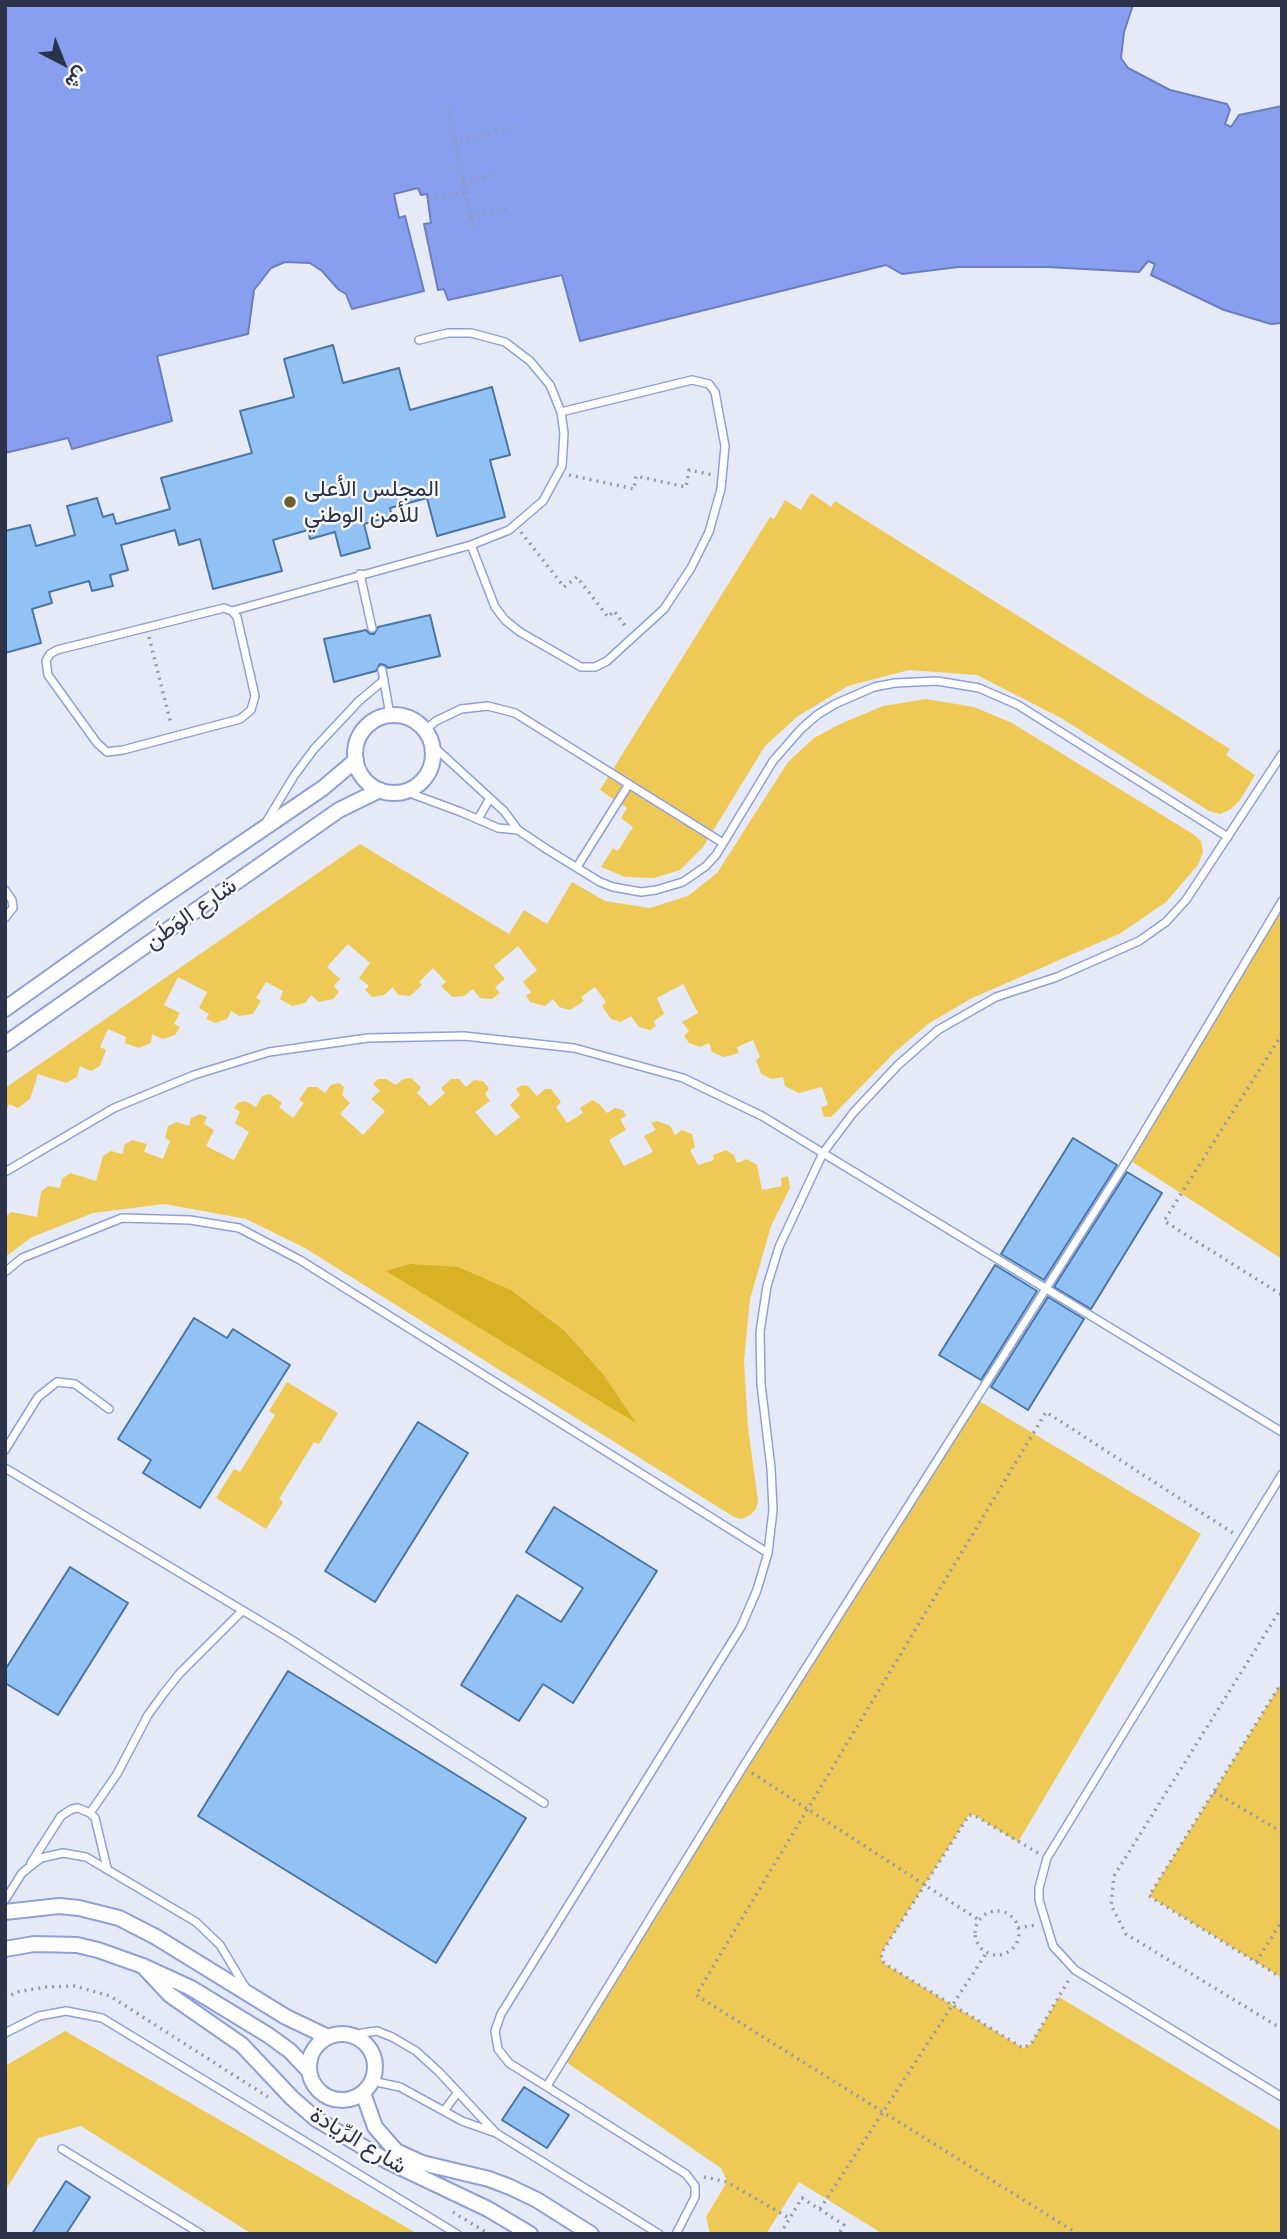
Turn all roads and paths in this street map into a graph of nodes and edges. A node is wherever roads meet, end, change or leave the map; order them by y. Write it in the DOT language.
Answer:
graph roads {
  1 [pos="447,109"];
  2 [pos="517,127"];
  3 [pos="454,142"];
  4 [pos="497,174"];
  5 [pos="463,183"];
  6 [pos="465,193"];
  7 [pos="428,199"];
  8 [pos="506,209"];
  9 [pos="470,217"];
  10 [pos="472,230"];
  11 [pos="419,340"];
  12 [pos="561,412"];
  13 [pos="558,473"];
  14 [pos="722,477"];
  15 [pos="515,525"];
  16 [pos="471,545"];
  17 [pos="360,575"];
  18 [pos="232,611"];
  19 [pos="147,627"];
  20 [pos="372,628"];
  21 [pos="633,637"];
  22 [pos="382,670"];
  23 [pos="384,680"];
  24 [pos="390,715"];
  25 [pos="425,730"];
  26 [pos="174,736"];
  27 [pos="433,746"];
  28 [pos="1282,754"];
  29 [pos="356,760"];
  30 [pos="629,784"];
  31 [pos="380,790"];
  32 [pos="404,791"];
  33 [pos="490,799"];
  34 [pos="478,819"];
  35 [pos="518,830"];
  36 [pos="260,832"];
  37 [pos="1228,837"];
  38 [pos="723,843"];
  39 [pos="576,867"];
  40 [pos="5,890"];
  41 [pos="1282,901"];
  42 [pos="5,918"];
  43 [pos="5,1009"];
  44 [pos="1282,1034"];
  45 [pos="5,1044"];
  46 [pos="823,1153"];
  47 [pos="5,1172"];
  48 [pos="5,1272"];
  49 [pos="1046,1290"];
  50 [pos="1282,1295"];
  51 [pos="109,1409"];
  52 [pos="1282,1432"];
  53 [pos="5,1450"];
  54 [pos="5,1468"];
  55 [pos="1282,1474"];
  56 [pos="1241,1538"];
  57 [pos="768,1552"];
  58 [pos="1282,1607"];
  59 [pos="242,1611"];
  60 [pos="1282,1682"];
  61 [pos="743,1767"];
  62 [pos="1214,1791"];
  63 [pos="544,1803"];
  64 [pos="807,1809"];
  65 [pos="90,1813"];
  66 [pos="1282,1832"];
  67 [pos="1047,1858"];
  68 [pos="30,1865"];
  69 [pos="107,1868"];
  70 [pos="924,1885"];
  71 [pos="5,1900"];
  72 [pos="5,1912"];
  73 [pos="979,1920"];
  74 [pos="1282,1921"];
  75 [pos="1045,1923"];
  76 [pos="1018,1928"];
  77 [pos="5,1950"];
  78 [pos="987,1952"];
  79 [pos="1256,1962"];
  80 [pos="143,1966"];
  81 [pos="1075,1970"];
  82 [pos="1282,1978"];
  83 [pos="249,1993"];
  84 [pos="5,1998"];
  85 [pos="952,2005"];
  86 [pos="1282,2029"];
  87 [pos="5,2034"];
  88 [pos="355,2036"];
  89 [pos="328,2037"];
  90 [pos="309,2071"];
  91 [pos="368,2087"];
  92 [pos="547,2087"];
  93 [pos="458,2092"];
  94 [pos="1282,2097"];
  95 [pos="274,2101"];
  96 [pos="444,2111"];
  97 [pos="883,2113"];
  98 [pos="496,2133"];
  99 [pos="62,2150"];
  100 [pos="686,2174"];
  101 [pos="444,2206"];
  102 [pos="820,2209"];
  103 [pos="789,2218"];
  104 [pos="201,2234"];
  105 [pos="457,2234"];
  106 [pos="489,2234"];
  107 [pos="530,2234"];
  108 [pos="591,2234"];
  109 [pos="659,2234"];
  110 [pos="676,2234"];
  111 [pos="780,2234"];
  112 [pos="839,2234"];
  113 [pos="1079,2234"];
  1 -- 3 [label="path"];
  2 -- 3 [label="path"];
  3 -- 5 [label="path"];
  4 -- 5 [label="path"];
  5 -- 6 [label="path"];
  6 -- 7 [label="path"];
  6 -- 9 [label="path"];
  8 -- 9 [label="path"];
  9 -- 10 [label="path"];
  11 -- 12 [label="lane"];
  12 -- 13 [label="lane"];
  12 -- 14 [label="lane"];
  13 -- 14 [label="path"];
  13 -- 15 [label="lane"];
  14 -- 21 [label="lane"];
  15 -- 16 [label="lane"];
  15 -- 21 [label="path"];
  16 -- 17 [label="lane"];
  16 -- 21 [label="lane"];
  17 -- 18 [label="lane"];
  17 -- 20 [label="lane"];
  18 -- 19 [label="lane"];
  18 -- 26 [label="lane"];
  19 -- 26 [label="path"];
  19 -- 26 [label="lane"];
  22 -- 23 [label="lane"];
  23 -- 24 [label="lane"];
  23 -- 36 [label="lane"];
  24 -- 25 [label="street"];
  24 -- 29 [label="street"];
  25 -- 27 [label="street"];
  25 -- 30 [label="lane"];
  27 -- 32 [label="street"];
  27 -- 33 [label="lane"];
  28 -- 37 [label="lane"];
  29 -- 31 [label="street"];
  29 -- 36 [label="street, شارع الوَطَن"];
  30 -- 38 [label="lane"];
  30 -- 39 [label="lane"];
  31 -- 32 [label="street"];
  31 -- 45 [label="street, شارع الوَطَن"];
  32 -- 34 [label="lane"];
  33 -- 34 [label="lane"];
  33 -- 35 [label="lane"];
  34 -- 35 [label="lane"];
  35 -- 39 [label="lane"];
  36 -- 43 [label="street, شارع الوَطَن"];
  37 -- 38 [label="lane"];
  37 -- 46 [label="lane"];
  38 -- 39 [label="lane"];
  40 -- 42 [label="lane"];
  41 -- 49 [label="lane"];
  44 -- 50 [label="path"];
  46 -- 47 [label="lane"];
  46 -- 49 [label="lane"];
  46 -- 57 [label="lane"];
  48 -- 57 [label="lane"];
  49 -- 52 [label="lane"];
  49 -- 61 [label="lane"];
  51 -- 53 [label="lane"];
  54 -- 59 [label="lane"];
  55 -- 56 [label="lane"];
  56 -- 64 [label="path"];
  56 -- 67 [label="lane"];
  57 -- 92 [label="lane"];
  58 -- 86 [label="path"];
  59 -- 63 [label="lane"];
  59 -- 65 [label="lane"];
  60 -- 62 [label="path"];
  61 -- 64 [label="path"];
  61 -- 92 [label="lane"];
  62 -- 66 [label="path"];
  62 -- 79 [label="path"];
  64 -- 70 [label="path"];
  64 -- 97 [label="path"];
  65 -- 68 [label="lane"];
  65 -- 69 [label="lane"];
  67 -- 70 [label="path"];
  67 -- 75 [label="lane"];
  68 -- 69 [label="lane"];
  68 -- 71 [label="lane"];
  69 -- 83 [label="lane"];
  70 -- 73 [label="path"];
  70 -- 85 [label="path"];
  72 -- 83 [label="street"];
  73 -- 76 [label="path"];
  73 -- 78 [label="path"];
  74 -- 79 [label="path"];
  75 -- 76 [label="path"];
  75 -- 81 [label="lane"];
  76 -- 78 [label="path"];
  77 -- 80 [label="street, شارع الرِّيادة"];
  78 -- 85 [label="path"];
  79 -- 82 [label="path"];
  80 -- 90 [label="street, شارع الرِّيادة"];
  80 -- 107 [label="street, شارع الرِّيادة"];
  81 -- 85 [label="path"];
  81 -- 94 [label="lane"];
  83 -- 89 [label="street"];
  84 -- 95 [label="path"];
  85 -- 97 [label="path"];
  87 -- 105 [label="lane"];
  88 -- 89 [label="street"];
  88 -- 91 [label="street"];
  88 -- 93 [label="lane"];
  89 -- 90 [label="street"];
  90 -- 91 [label="street"];
  91 -- 96 [label="lane"];
  91 -- 108 [label="street, شارع الرِّيادة"];
  92 -- 100 [label="lane"];
  93 -- 96 [label="lane"];
  93 -- 98 [label="lane"];
  96 -- 98 [label="lane"];
  97 -- 102 [label="path"];
  97 -- 113 [label="path"];
  98 -- 109 [label="lane"];
  99 -- 104 [label="lane"];
  100 -- 103 [label="path"];
  100 -- 110 [label="lane"];
  101 -- 106 [label="path"];
  102 -- 103 [label="path"];
  102 -- 112 [label="path"];
  103 -- 111 [label="path"];
}
